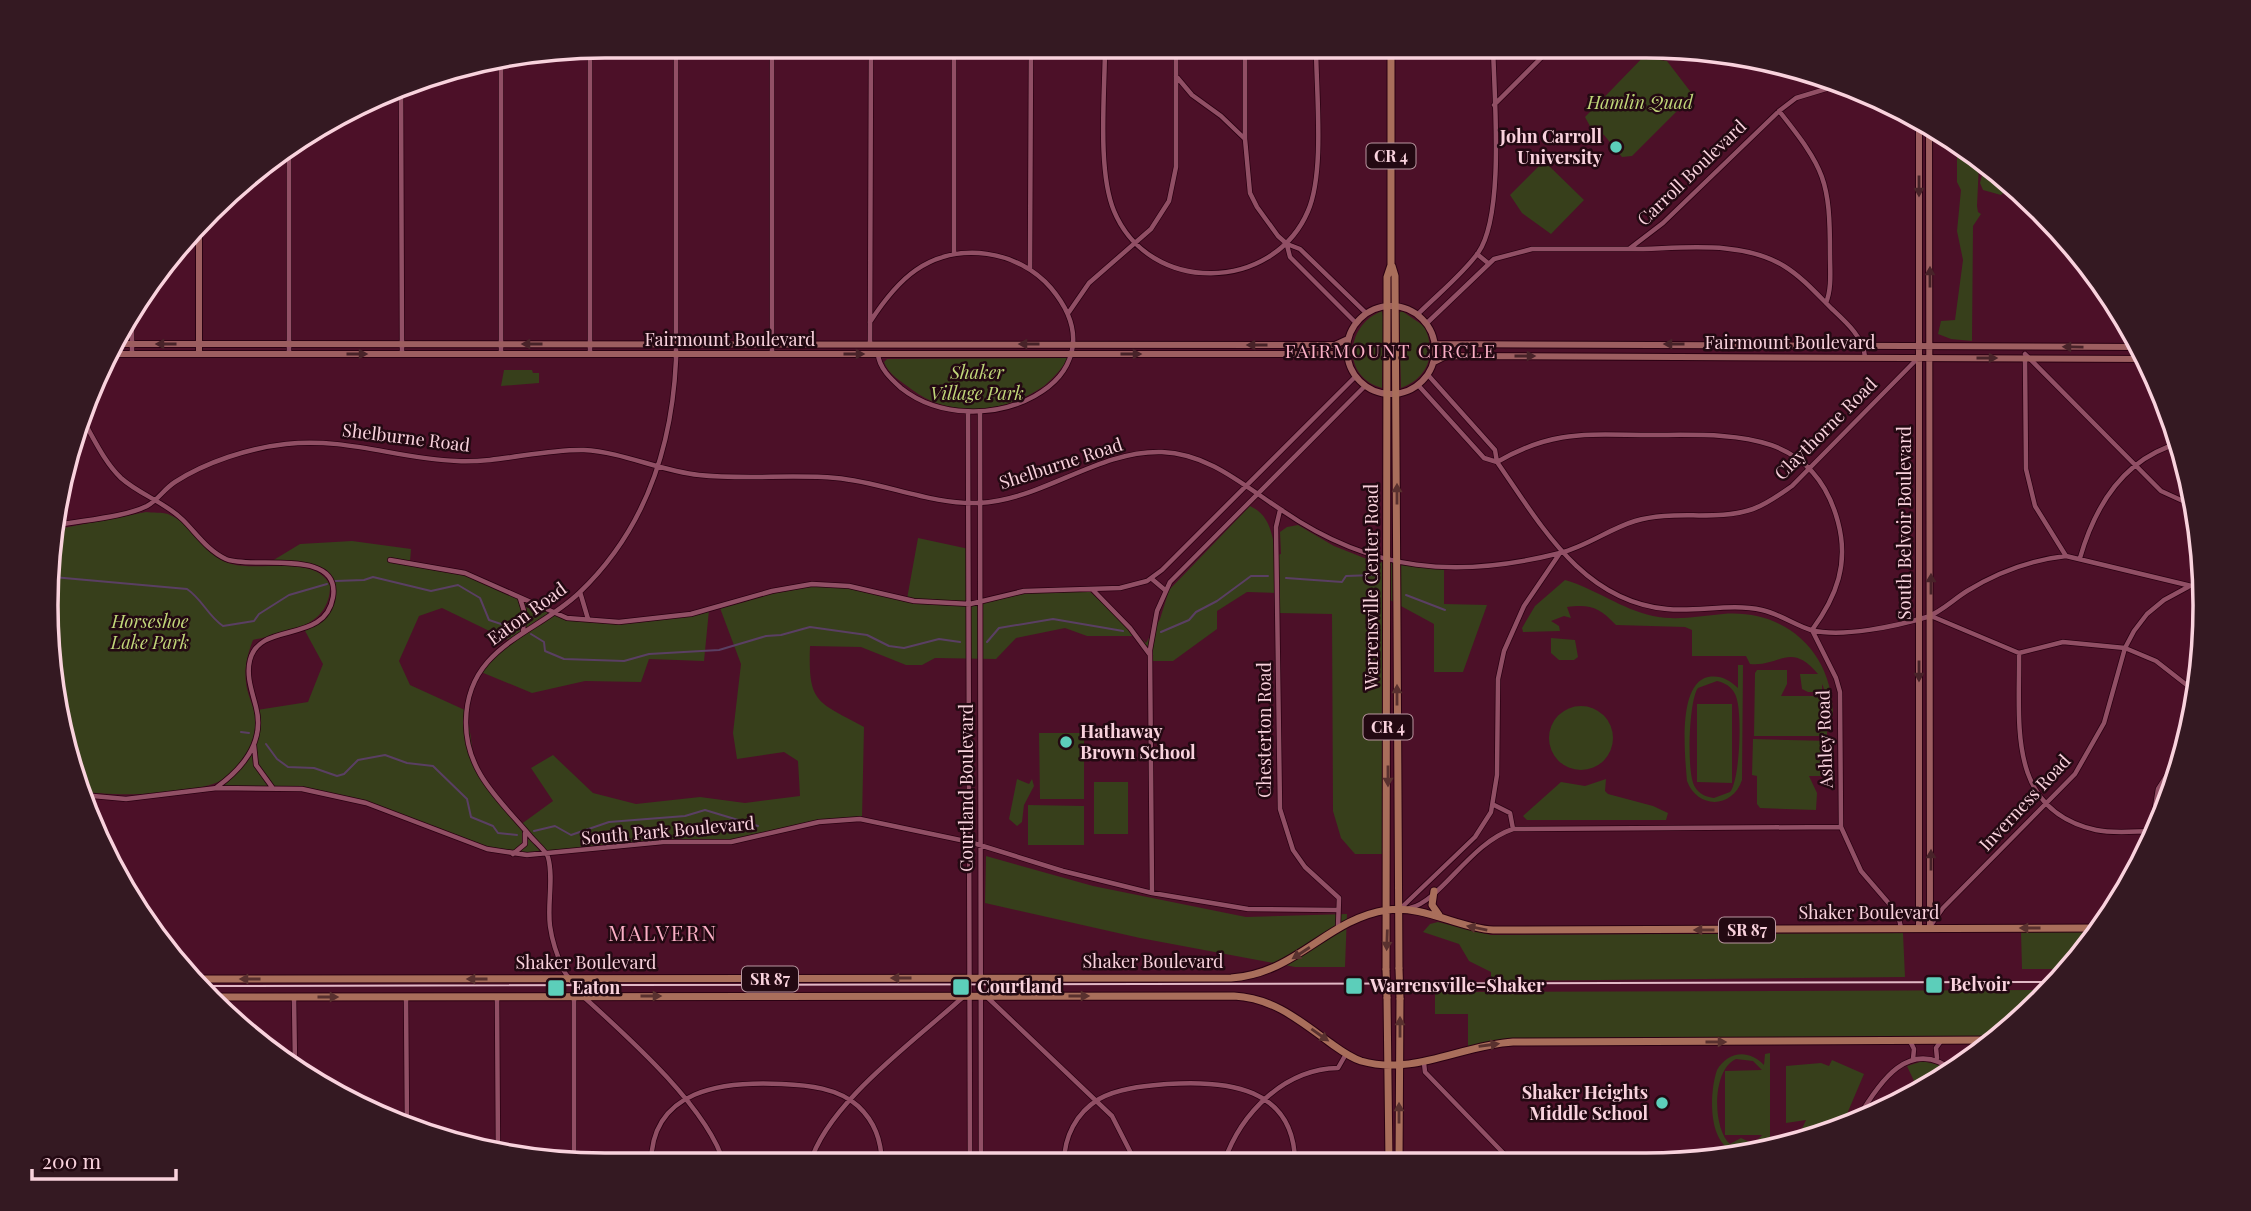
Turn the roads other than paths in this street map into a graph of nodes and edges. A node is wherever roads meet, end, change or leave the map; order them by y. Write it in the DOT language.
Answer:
graph roads {
  1 [pos="590,58"];
  2 [pos="676,58"];
  3 [pos="772,58"];
  4 [pos="871,58"];
  5 [pos="954,58"];
  6 [pos="1031,58"];
  7 [pos="1105,58"];
  8 [pos="1177,58"];
  9 [pos="1245,58"];
  10 [pos="1316,58"];
  11 [pos="1391,58"];
  12 [pos="1493,58"];
  13 [pos="1541,58"];
  14 [pos="501,68"];
  15 [pos="1176,76"];
  16 [pos="1827,89"];
  17 [pos="401,97"];
  18 [pos="1494,105"];
  19 [pos="1779,111"];
  20 [pos="1919,131"];
  21 [pos="1928,137"];
  22 [pos="1245,139"];
  23 [pos="289,159"];
  24 [pos="200,238"];
  25 [pos="1136,242"];
  26 [pos="1287,244"];
  27 [pos="1629,249"];
  28 [pos="954,254"];
  29 [pos="1477,254"];
  30 [pos="1488,263"];
  31 [pos="1030,268"];
  32 [pos="1826,303"];
  33 [pos="1391,306"];
  34 [pos="1069,313"];
  35 [pos="1366,313"];
  36 [pos="1418,314"];
  37 [pos="870,321"];
  38 [pos="1356,323"];
  39 [pos="1427,323"];
  40 [pos="132,330"];
  41 [pos="1348,339"];
  42 [pos="124,344"];
  43 [pos="132,344"];
  44 [pos="289,344"];
  45 [pos="402,344"];
  46 [pos="501,344"];
  47 [pos="568,344"];
  48 [pos="590,344"];
  49 [pos="676,344"];
  50 [pos="772,344"];
  51 [pos="870,344"];
  52 [pos="1073,344"];
  53 [pos="1435,344"];
  54 [pos="199,345"];
  55 [pos="231,345"];
  56 [pos="1863,345"];
  57 [pos="1919,345"];
  58 [pos="1929,345"];
  59 [pos="2129,348"];
  60 [pos="119,354"];
  61 [pos="132,354"];
  62 [pos="199,354"];
  63 [pos="231,354"];
  64 [pos="289,354"];
  65 [pos="402,354"];
  66 [pos="501,354"];
  67 [pos="569,354"];
  68 [pos="590,354"];
  69 [pos="676,354"];
  70 [pos="772,354"];
  71 [pos="878,354"];
  72 [pos="1072,354"];
  73 [pos="1347,354"];
  74 [pos="2026,354"];
  75 [pos="1865,357"];
  76 [pos="1919,357"];
  77 [pos="1929,358"];
  78 [pos="2135,358"];
  79 [pos="1434,362"];
  80 [pos="1428,375"];
  81 [pos="1356,376"];
  82 [pos="1418,385"];
  83 [pos="1365,386"];
  84 [pos="1387,394"];
  85 [pos="1396,394"];
  86 [pos="968,413"];
  87 [pos="980,413"];
  88 [pos="87,428"];
  89 [pos="2170,448"];
  90 [pos="1497,462"];
  91 [pos="2134,466"];
  92 [pos="1809,467"];
  93 [pos="659,468"];
  94 [pos="1246,486"];
  95 [pos="1257,494"];
  96 [pos="156,499"];
  97 [pos="2183,501"];
  98 [pos="969,502"];
  99 [pos="980,503"];
  100 [pos="1280,510"];
  101 [pos="64,524"];
  102 [pos="1560,553"];
  103 [pos="2066,556"];
  104 [pos="2080,558"];
  105 [pos="390,560"];
  106 [pos="1387,561"];
  107 [pos="1397,563"];
  108 [pos="1152,579"];
  109 [pos="2189,587"];
  110 [pos="2192,587"];
  111 [pos="1093,590"];
  112 [pos="1165,590"];
  113 [pos="580,592"];
  114 [pos="520,597"];
  115 [pos="981,602"];
  116 [pos="970,604"];
  117 [pos="553,614"];
  118 [pos="1931,615"];
  119 [pos="1919,619"];
  120 [pos="588,620"];
  121 [pos="1812,630"];
  122 [pos="523,632"];
  123 [pos="2125,648"];
  124 [pos="2019,653"];
  125 [pos="1150,655"];
  126 [pos="2187,686"];
  127 [pos="970,734"];
  128 [pos="981,734"];
  129 [pos="254,744"];
  130 [pos="2165,777"];
  131 [pos="217,788"];
  132 [pos="273,788"];
  133 [pos="92,796"];
  134 [pos="2156,803"];
  135 [pos="1494,804"];
  136 [pos="2046,804"];
  137 [pos="1841,827"];
  138 [pos="524,829"];
  139 [pos="1513,829"];
  140 [pos="2145,831"];
  141 [pos="970,842"];
  142 [pos="981,845"];
  143 [pos="513,854"];
  144 [pos="548,855"];
  145 [pos="1434,891"];
  146 [pos="1152,893"];
  147 [pos="1919,907"];
  148 [pos="1930,907"];
  149 [pos="1338,910"];
  150 [pos="1388,910"];
  151 [pos="1399,910"];
  152 [pos="1440,916"];
  153 [pos="2088,928"];
  154 [pos="1901,929"];
  155 [pos="1919,929"];
  156 [pos="1930,929"];
  157 [pos="1337,930"];
  158 [pos="970,978"];
  159 [pos="980,978"];
  160 [pos="205,979"];
  161 [pos="570,979"];
  162 [pos="577,994"];
  163 [pos="294,996"];
  164 [pos="497,996"];
  165 [pos="967,996"];
  166 [pos="983,996"];
  167 [pos="222,997"];
  168 [pos="406,997"];
  169 [pos="970,1025"];
  170 [pos="981,1025"];
  171 [pos="1979,1040"];
  172 [pos="1910,1041"];
  173 [pos="1941,1041"];
  174 [pos="1346,1054"];
  175 [pos="295,1057"];
  176 [pos="1913,1059"];
  177 [pos="1938,1059"];
  178 [pos="1388,1063"];
  179 [pos="1424,1063"];
  180 [pos="1399,1064"];
  181 [pos="1945,1064"];
  182 [pos="686,1099"];
  183 [pos="1265,1099"];
  184 [pos="850,1100"];
  185 [pos="1096,1101"];
  186 [pos="1867,1107"];
  187 [pos="407,1116"];
  188 [pos="498,1143"];
  189 [pos="574,1152"];
  190 [pos="653,1153"];
  191 [pos="719,1153"];
  192 [pos="815,1153"];
  193 [pos="880,1153"];
  194 [pos="970,1153"];
  195 [pos="981,1153"];
  196 [pos="1067,1153"];
  197 [pos="1132,1153"];
  198 [pos="1228,1153"];
  199 [pos="1293,1153"];
  200 [pos="1389,1153"];
  201 [pos="1399,1153"];
  202 [pos="1502,1153"];
  1 -- 48 [label="street"];
  2 -- 49 [label="street, Eaton Road"];
  3 -- 50 [label="street"];
  4 -- 37 [label="street"];
  5 -- 28 [label="street"];
  6 -- 31 [label="street"];
  7 -- 25 [label="street"];
  8 -- 15 [label="street"];
  9 -- 22 [label="street"];
  10 -- 26 [label="street"];
  11 -- 33 [label="main road, Warrensville Center Road / CR 4"];
  12 -- 18 [label="street"];
  13 -- 18 [label="street"];
  14 -- 46 [label="street"];
  15 -- 22 [label="street"];
  15 -- 25 [label="street"];
  16 -- 19 [label="street, Carroll Boulevard"];
  17 -- 45 [label="street"];
  18 -- 29 [label="street"];
  19 -- 27 [label="street, Carroll Boulevard"];
  19 -- 32 [label="street"];
  20 -- 57 [label="main road, South Belvoir Boulevard, one-way"];
  58 -- 21 [label="main road, South Belvoir Boulevard, one-way"];
  22 -- 26 [label="street"];
  23 -- 44 [label="street"];
  24 -- 54 [label="main road"];
  25 -- 26 [label="street"];
  25 -- 34 [label="street"];
  26 -- 35 [label="street"];
  26 -- 38 [label="street"];
  27 -- 30 [label="street"];
  27 -- 32 [label="street"];
  28 -- 31 [label="street"];
  28 -- 37 [label="street"];
  29 -- 30 [label="street"];
  29 -- 36 [label="street"];
  30 -- 39 [label="street"];
  31 -- 34 [label="street"];
  32 -- 56 [label="street"];
  33 -- 35 [label="main road"];
  33 -- 36 [label="main road"];
  33 -- 84 [label="main road, Warrensville Center Road / CR 4"];
  33 -- 85 [label="main road, Warrensville Center Road / CR 4"];
  34 -- 52 [label="street"];
  35 -- 38 [label="main road"];
  36 -- 39 [label="main road"];
  37 -- 51 [label="street"];
  38 -- 41 [label="main road"];
  39 -- 53 [label="main road"];
  40 -- 43 [label="street"];
  41 -- 52 [label="main road, Fairmount Boulevard, one-way"];
  41 -- 73 [label="main road"];
  42 -- 43 [label="main road, Fairmount Boulevard"];
  54 -- 43 [label="main road, Fairmount Boulevard, one-way"];
  43 -- 61 [label="street"];
  44 -- 45 [label="main road, Fairmount Boulevard"];
  44 -- 55 [label="main road, Fairmount Boulevard"];
  44 -- 64 [label="street"];
  45 -- 46 [label="main road, Fairmount Boulevard"];
  45 -- 65 [label="street"];
  47 -- 46 [label="main road, Fairmount Boulevard, one-way"];
  46 -- 66 [label="street"];
  47 -- 48 [label="main road, Fairmount Boulevard"];
  47 -- 67 [label="main road"];
  48 -- 49 [label="main road, Fairmount Boulevard"];
  48 -- 68 [label="street"];
  49 -- 50 [label="main road, Fairmount Boulevard"];
  49 -- 69 [label="street, Eaton Road"];
  50 -- 51 [label="main road, Fairmount Boulevard"];
  50 -- 70 [label="street"];
  52 -- 51 [label="main road, Fairmount Boulevard, one-way"];
  52 -- 72 [label="street"];
  56 -- 53 [label="main road, Fairmount Boulevard, one-way"];
  53 -- 79 [label="main road"];
  54 -- 55 [label="main road, Fairmount Boulevard"];
  54 -- 62 [label="main road"];
  55 -- 63 [label="main road"];
  56 -- 57 [label="main road, Fairmount Boulevard"];
  56 -- 75 [label="street"];
  57 -- 58 [label="main road, Fairmount Boulevard"];
  57 -- 76 [label="main road, South Belvoir Boulevard"];
  58 -- 74 [label="main road, Fairmount Boulevard"];
  58 -- 77 [label="main road, South Belvoir Boulevard"];
  59 -- 74 [label="main road, Fairmount Boulevard, one-way"];
  60 -- 61 [label="main road, Fairmount Boulevard"];
  61 -- 62 [label="main road, Fairmount Boulevard"];
  62 -- 63 [label="main road, Fairmount Boulevard"];
  63 -- 64 [label="main road, Fairmount Boulevard"];
  64 -- 65 [label="main road, Fairmount Boulevard, one-way"];
  65 -- 66 [label="main road, Fairmount Boulevard"];
  66 -- 67 [label="main road, Fairmount Boulevard"];
  67 -- 68 [label="main road, Fairmount Boulevard"];
  68 -- 69 [label="main road, Fairmount Boulevard"];
  69 -- 70 [label="main road, Fairmount Boulevard"];
  69 -- 93 [label="street, Eaton Road"];
  70 -- 71 [label="main road, Fairmount Boulevard, one-way"];
  71 -- 72 [label="main road, Fairmount Boulevard"];
  71 -- 86 [label="street"];
  72 -- 73 [label="main road, Fairmount Boulevard, one-way"];
  72 -- 87 [label="street"];
  73 -- 81 [label="main road"];
  77 -- 74 [label="main road, Fairmount Boulevard, one-way"];
  74 -- 78 [label="main road, Fairmount Boulevard"];
  74 -- 91 [label="street"];
  74 -- 103 [label="street"];
  75 -- 76 [label="main road, Fairmount Boulevard"];
  79 -- 75 [label="main road, Fairmount Boulevard, one-way"];
  76 -- 77 [label="main road, Fairmount Boulevard"];
  76 -- 92 [label="street, Claythorne Road"];
  76 -- 119 [label="main road, South Belvoir Boulevard"];
  118 -- 77 [label="main road, South Belvoir Boulevard, one-way"];
  79 -- 80 [label="main road"];
  80 -- 82 [label="main road"];
  80 -- 90 [label="street"];
  81 -- 83 [label="main road"];
  81 -- 94 [label="street"];
  82 -- 85 [label="main road"];
  82 -- 90 [label="street"];
  83 -- 84 [label="main road"];
  83 -- 95 [label="street"];
  84 -- 85 [label="main road"];
  84 -- 106 [label="main road, Warrensville Center Road / CR 4"];
  107 -- 85 [label="main road, Warrensville Center Road / CR 4, one-way"];
  86 -- 87 [label="street"];
  86 -- 98 [label="street, Courtland Boulevard"];
  87 -- 99 [label="street, Courtland Boulevard"];
  88 -- 96 [label="street"];
  89 -- 91 [label="street"];
  90 -- 92 [label="street"];
  90 -- 102 [label="street"];
  91 -- 97 [label="street"];
  91 -- 104 [label="street"];
  92 -- 102 [label="street, Claythorne Road"];
  92 -- 121 [label="street"];
  93 -- 96 [label="street, Shelburne Road"];
  93 -- 98 [label="street, Shelburne Road"];
  93 -- 113 [label="street, Eaton Road"];
  94 -- 95 [label="street, Shelburne Road"];
  94 -- 99 [label="street, Shelburne Road"];
  94 -- 108 [label="street"];
  95 -- 100 [label="street, Shelburne Road"];
  95 -- 112 [label="street"];
  96 -- 101 [label="street, Shelburne Road"];
  96 -- 129 [label="street"];
  98 -- 99 [label="street, Shelburne Road"];
  98 -- 116 [label="street, Courtland Boulevard"];
  99 -- 115 [label="street, Courtland Boulevard"];
  100 -- 106 [label="street, Shelburne Road"];
  100 -- 149 [label="street, Chesterton Road"];
  102 -- 107 [label="street, Shelburne Road"];
  102 -- 121 [label="street"];
  102 -- 135 [label="street"];
  103 -- 104 [label="street"];
  103 -- 118 [label="street"];
  104 -- 109 [label="street"];
  105 -- 114 [label="street"];
  106 -- 107 [label="street, Shelburne Road"];
  106 -- 150 [label="main road, Warrensville Center Road / CR 4, one-way"];
  151 -- 107 [label="main road, Warrensville Center Road / CR 4, one-way"];
  108 -- 111 [label="street"];
  108 -- 112 [label="street"];
  109 -- 110 [label="street"];
  109 -- 123 [label="street, Inverness Road"];
  111 -- 115 [label="street"];
  111 -- 125 [label="street"];
  112 -- 125 [label="street"];
  113 -- 117 [label="street, Eaton Road"];
  113 -- 120 [label="street"];
  114 -- 117 [label="street"];
  114 -- 122 [label="street"];
  115 -- 116 [label="street"];
  115 -- 128 [label="street, Courtland Boulevard"];
  116 -- 120 [label="street"];
  116 -- 127 [label="street, Courtland Boulevard"];
  117 -- 120 [label="street"];
  117 -- 122 [label="street, Eaton Road"];
  118 -- 119 [label="street"];
  118 -- 124 [label="street"];
  148 -- 118 [label="main road, South Belvoir Boulevard, one-way"];
  119 -- 121 [label="street"];
  119 -- 147 [label="main road, South Belvoir Boulevard, one-way"];
  121 -- 137 [label="street, Ashley Road"];
  122 -- 138 [label="street, Eaton Road"];
  123 -- 124 [label="street"];
  123 -- 126 [label="street"];
  123 -- 136 [label="street, Inverness Road"];
  124 -- 136 [label="street"];
  125 -- 146 [label="street"];
  127 -- 128 [label="street"];
  127 -- 141 [label="street, Courtland Boulevard"];
  128 -- 142 [label="street, Courtland Boulevard"];
  129 -- 131 [label="street"];
  129 -- 132 [label="street"];
  130 -- 134 [label="street"];
  131 -- 132 [label="street, South Park Boulevard"];
  131 -- 133 [label="street, South Park Boulevard"];
  132 -- 143 [label="street, South Park Boulevard"];
  135 -- 139 [label="street"];
  135 -- 151 [label="street"];
  136 -- 140 [label="street"];
  136 -- 156 [label="street, Inverness Road"];
  137 -- 139 [label="street"];
  137 -- 154 [label="street, Ashley Road"];
  138 -- 143 [label="street"];
  138 -- 144 [label="street, Eaton Road"];
  139 -- 145 [label="street"];
  141 -- 142 [label="street, South Park Boulevard"];
  141 -- 144 [label="street, South Park Boulevard"];
  141 -- 158 [label="street, Courtland Boulevard"];
  142 -- 146 [label="street, South Park Boulevard"];
  142 -- 159 [label="street, Courtland Boulevard"];
  143 -- 144 [label="street, South Park Boulevard"];
  144 -- 161 [label="street"];
  145 -- 151 [label="street"];
  145 -- 152 [label="main road"];
  146 -- 149 [label="street, South Park Boulevard"];
  147 -- 148 [label="main road"];
  147 -- 155 [label="main road, South Belvoir Boulevard"];
  148 -- 156 [label="main road, South Belvoir Boulevard"];
  149 -- 157 [label="street"];
  150 -- 151 [label="main road, Shaker Boulevard / SR 87"];
  150 -- 157 [label="main road, Shaker Boulevard / SR 87"];
  150 -- 178 [label="main road, Warrensville Center Road / CR 4, one-way, bridge"];
  151 -- 152 [label="main road, Shaker Boulevard / SR 87"];
  180 -- 151 [label="main road, Warrensville Center Road / CR 4, one-way, bridge"];
  154 -- 152 [label="main road, Shaker Boulevard / SR 87, one-way"];
  153 -- 156 [label="main road, Shaker Boulevard / SR 87, one-way"];
  154 -- 155 [label="main road, Shaker Boulevard / SR 87"];
  155 -- 156 [label="main road, Shaker Boulevard / SR 87"];
  157 -- 159 [label="main road, Shaker Boulevard / SR 87, one-way"];
  158 -- 159 [label="main road, Shaker Boulevard / SR 87"];
  158 -- 161 [label="main road, Shaker Boulevard / SR 87, one-way"];
  158 -- 165 [label="street, Courtland Boulevard"];
  159 -- 166 [label="street, Courtland Boulevard"];
  161 -- 160 [label="main road, Shaker Boulevard / SR 87, one-way"];
  161 -- 162 [label="street"];
  162 -- 164 [label="main road, Shaker Boulevard / SR 87"];
  162 -- 165 [label="main road, Shaker Boulevard / SR 87, one-way"];
  162 -- 182 [label="street"];
  162 -- 189 [label="street"];
  163 -- 167 [label="main road, Shaker Boulevard / SR 87"];
  163 -- 168 [label="main road, Shaker Boulevard / SR 87, one-way"];
  163 -- 175 [label="street"];
  164 -- 168 [label="main road, Shaker Boulevard / SR 87"];
  164 -- 188 [label="street"];
  165 -- 166 [label="main road, Shaker Boulevard / SR 87"];
  165 -- 169 [label="street, Courtland Boulevard"];
  165 -- 184 [label="street"];
  166 -- 170 [label="street, Courtland Boulevard"];
  166 -- 174 [label="main road, Shaker Boulevard / SR 87, one-way"];
  166 -- 185 [label="street"];
  168 -- 187 [label="street"];
  169 -- 170 [label="street"];
  169 -- 194 [label="street, Courtland Boulevard"];
  170 -- 195 [label="street, Courtland Boulevard"];
  171 -- 173 [label="main road, Shaker Boulevard / SR 87"];
  172 -- 173 [label="main road, Shaker Boulevard / SR 87"];
  172 -- 176 [label="street"];
  179 -- 172 [label="main road, Shaker Boulevard / SR 87, one-way"];
  173 -- 177 [label="street"];
  174 -- 178 [label="main road, Shaker Boulevard / SR 87"];
  174 -- 183 [label="street"];
  176 -- 177 [label="street"];
  176 -- 186 [label="street"];
  177 -- 181 [label="street"];
  178 -- 180 [label="main road, Shaker Boulevard / SR 87"];
  178 -- 200 [label="main road, Warrensville Center Road / CR 4"];
  179 -- 180 [label="main road, Shaker Boulevard / SR 87"];
  179 -- 202 [label="street"];
  201 -- 180 [label="main road, Warrensville Center Road / CR 4, one-way"];
  182 -- 184 [label="street"];
  182 -- 190 [label="street"];
  182 -- 191 [label="street"];
  183 -- 185 [label="street"];
  183 -- 198 [label="street"];
  183 -- 199 [label="street"];
  184 -- 192 [label="street"];
  184 -- 193 [label="street"];
  185 -- 196 [label="street"];
  185 -- 197 [label="street"];
}
